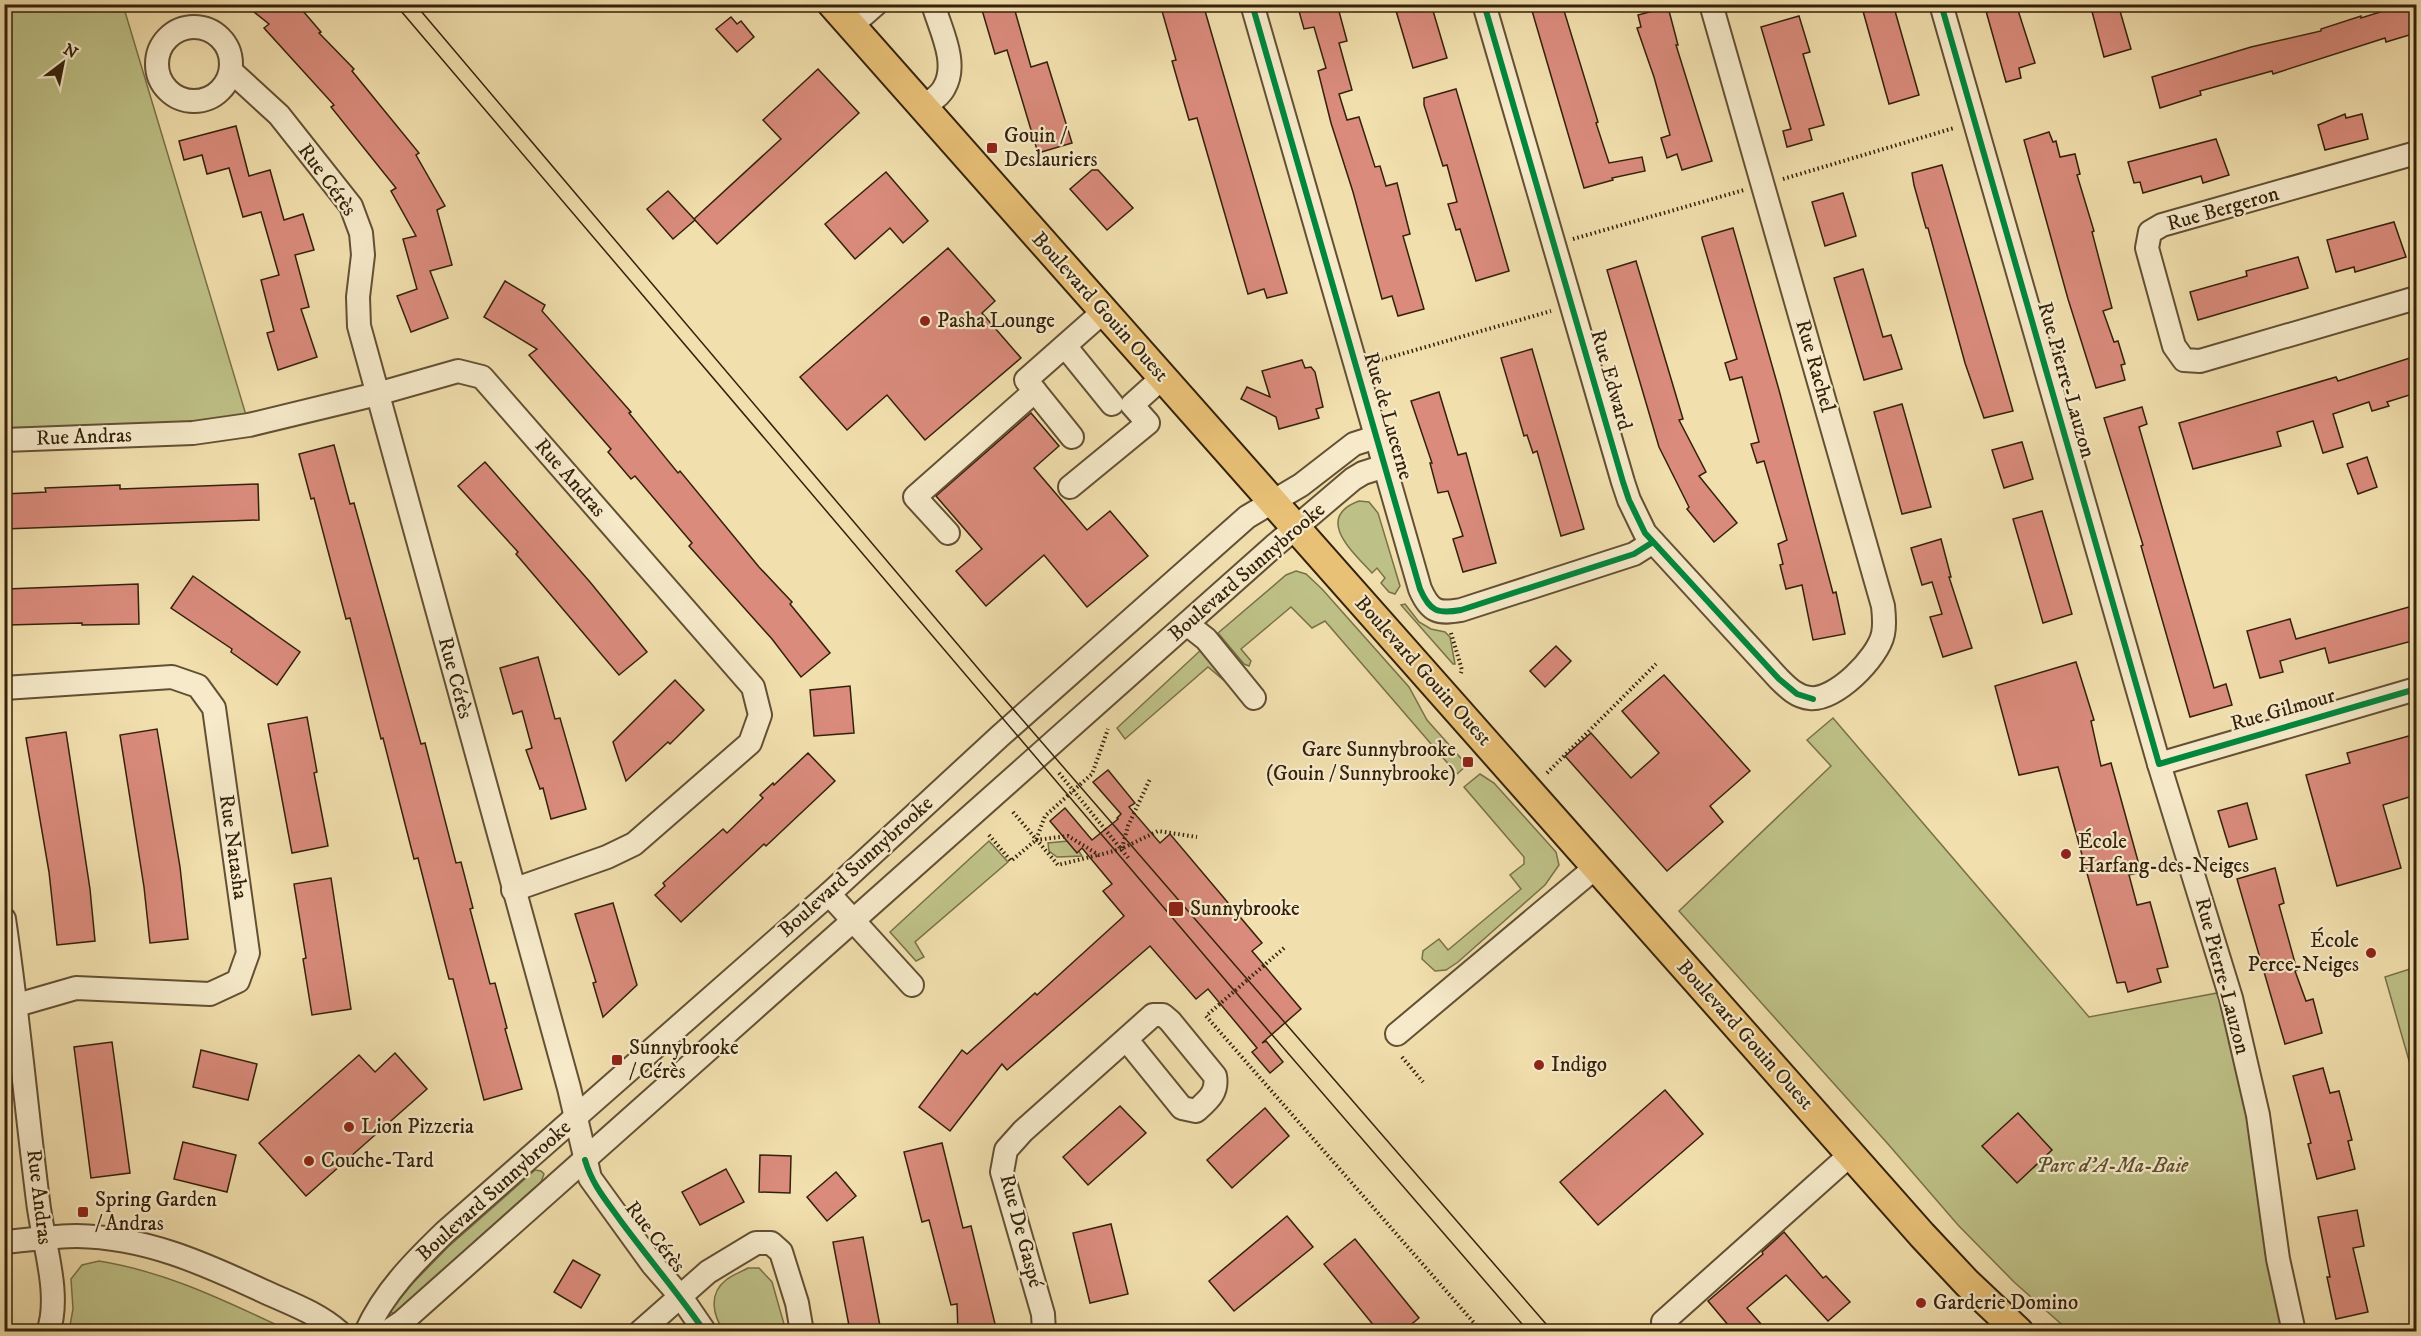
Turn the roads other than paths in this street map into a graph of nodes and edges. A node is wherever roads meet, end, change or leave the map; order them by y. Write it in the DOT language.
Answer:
graph roads {
  1 [pos="832,4"];
  2 [pos="876,4"];
  3 [pos="933,4"];
  4 [pos="1252,4"];
  5 [pos="1484,4"];
  6 [pos="1711,4"];
  7 [pos="1941,4"];
  8 [pos="851,26"];
  9 [pos="231,71"];
  10 [pos="923,107"];
  11 [pos="2416,153"];
  12 [pos="2416,298"];
  13 [pos="1103,312"];
  14 [pos="1065,346"];
  15 [pos="1162,378"];
  16 [pos="1035,391"];
  17 [pos="377,394"];
  18 [pos="1112,404"];
  19 [pos="1072,437"];
  20 [pos="1376,437"];
  21 [pos="4,440"];
  22 [pos="1385,466"];
  23 [pos="1070,487"];
  24 [pos="1273,502"];
  25 [pos="1295,528"];
  26 [pos="948,533"];
  27 [pos="1653,542"];
  28 [pos="1187,624"];
  29 [pos="4,688"];
  30 [pos="2416,689"];
  31 [pos="1254,698"];
  32 [pos="1813,699"];
  33 [pos="2159,764"];
  34 [pos="1596,867"];
  35 [pos="513,890"];
  36 [pos="828,894"];
  37 [pos="4,919"];
  38 [pos="853,920"];
  39 [pos="912,985"];
  40 [pos="17,1005"];
  41 [pos="1397,1034"];
  42 [pos="1126,1040"];
  43 [pos="575,1119"];
  44 [pos="1851,1154"];
  45 [pos="585,1160"];
  46 [pos="44,1239"];
  47 [pos="4,1242"];
  48 [pos="681,1297"];
  49 [pos="1663,1322"];
  50 [pos="48,1332"];
  51 [pos="339,1332"];
  52 [pos="366,1332"];
  53 [pos="387,1332"];
  54 [pos="640,1332"];
  55 [pos="705,1332"];
  56 [pos="802,1332"];
  57 [pos="1044,1332"];
  58 [pos="2019,1332"];
  59 [pos="2294,1332"];
  1 -- 8 [label="main road, Boulevard Gouin Ouest"];
  2 -- 8 [label="street"];
  3 -- 10 [label="street"];
  4 -- 20 [label="street, Rue de Lucerne"];
  5 -- 27 [label="street, Rue Edward"];
  6 -- 32 [label="street, Rue Rachel"];
  7 -- 33 [label="street, Rue Pierre-Lauzon"];
  8 -- 10 [label="main road, Boulevard Gouin Ouest"];
  9 -- 17 [label="street, Rue Cérès"];
  10 -- 13 [label="main road, Boulevard Gouin Ouest"];
  11 -- 12 [label="street, Rue Bergeron"];
  13 -- 14 [label="street"];
  13 -- 15 [label="main road, Boulevard Gouin Ouest"];
  14 -- 16 [label="street"];
  14 -- 18 [label="street"];
  15 -- 23 [label="street"];
  15 -- 24 [label="main road, Boulevard Gouin Ouest"];
  16 -- 19 [label="street"];
  16 -- 26 [label="street"];
  17 -- 21 [label="street, Rue Andras"];
  17 -- 35 [label="street, Rue Cérès"];
  17 -- 35 [label="street, Rue Andras"];
  20 -- 22 [label="street, Rue de Lucerne"];
  20 -- 24 [label="street, Boulevard Sunnybrooke"];
  22 -- 25 [label="street, Boulevard Sunnybrooke"];
  22 -- 27 [label="street, Rue de Lucerne"];
  24 -- 25 [label="main road, Boulevard Gouin Ouest"];
  24 -- 36 [label="street, Boulevard Sunnybrooke"];
  25 -- 28 [label="street, Boulevard Sunnybrooke"];
  25 -- 34 [label="main road, Boulevard Gouin Ouest"];
  27 -- 32 [label="street, Rue Edward"];
  28 -- 31 [label="street"];
  28 -- 38 [label="street, Boulevard Sunnybrooke"];
  29 -- 40 [label="street, Rue Natasha"];
  30 -- 33 [label="street, Rue Gilmour"];
  33 -- 59 [label="street, Rue Pierre-Lauzon"];
  34 -- 41 [label="street"];
  34 -- 44 [label="main road, Boulevard Gouin Ouest"];
  35 -- 43 [label="street, Rue Cérès"];
  36 -- 38 [label="street"];
  36 -- 43 [label="street, Boulevard Sunnybrooke"];
  37 -- 40 [label="street, Rue Andras"];
  38 -- 39 [label="street"];
  38 -- 45 [label="street, Boulevard Sunnybrooke"];
  40 -- 46 [label="street, Rue Andras"];
  42 -- 57 [label="street, Rue De Gaspé"];
  43 -- 45 [label="street, Rue Cérès"];
  43 -- 52 [label="street, Boulevard Sunnybrooke"];
  44 -- 49 [label="street"];
  44 -- 58 [label="main road, Boulevard Gouin Ouest"];
  45 -- 48 [label="street, Rue Cérès"];
  45 -- 53 [label="street, Boulevard Sunnybrooke"];
  46 -- 47 [label="street"];
  46 -- 50 [label="street, Rue Andras"];
  46 -- 51 [label="street"];
  48 -- 54 [label="street, Rue Cérès"];
  48 -- 55 [label="street, Rue Cérès"];
  48 -- 56 [label="street, Rue Cérès"];
}
